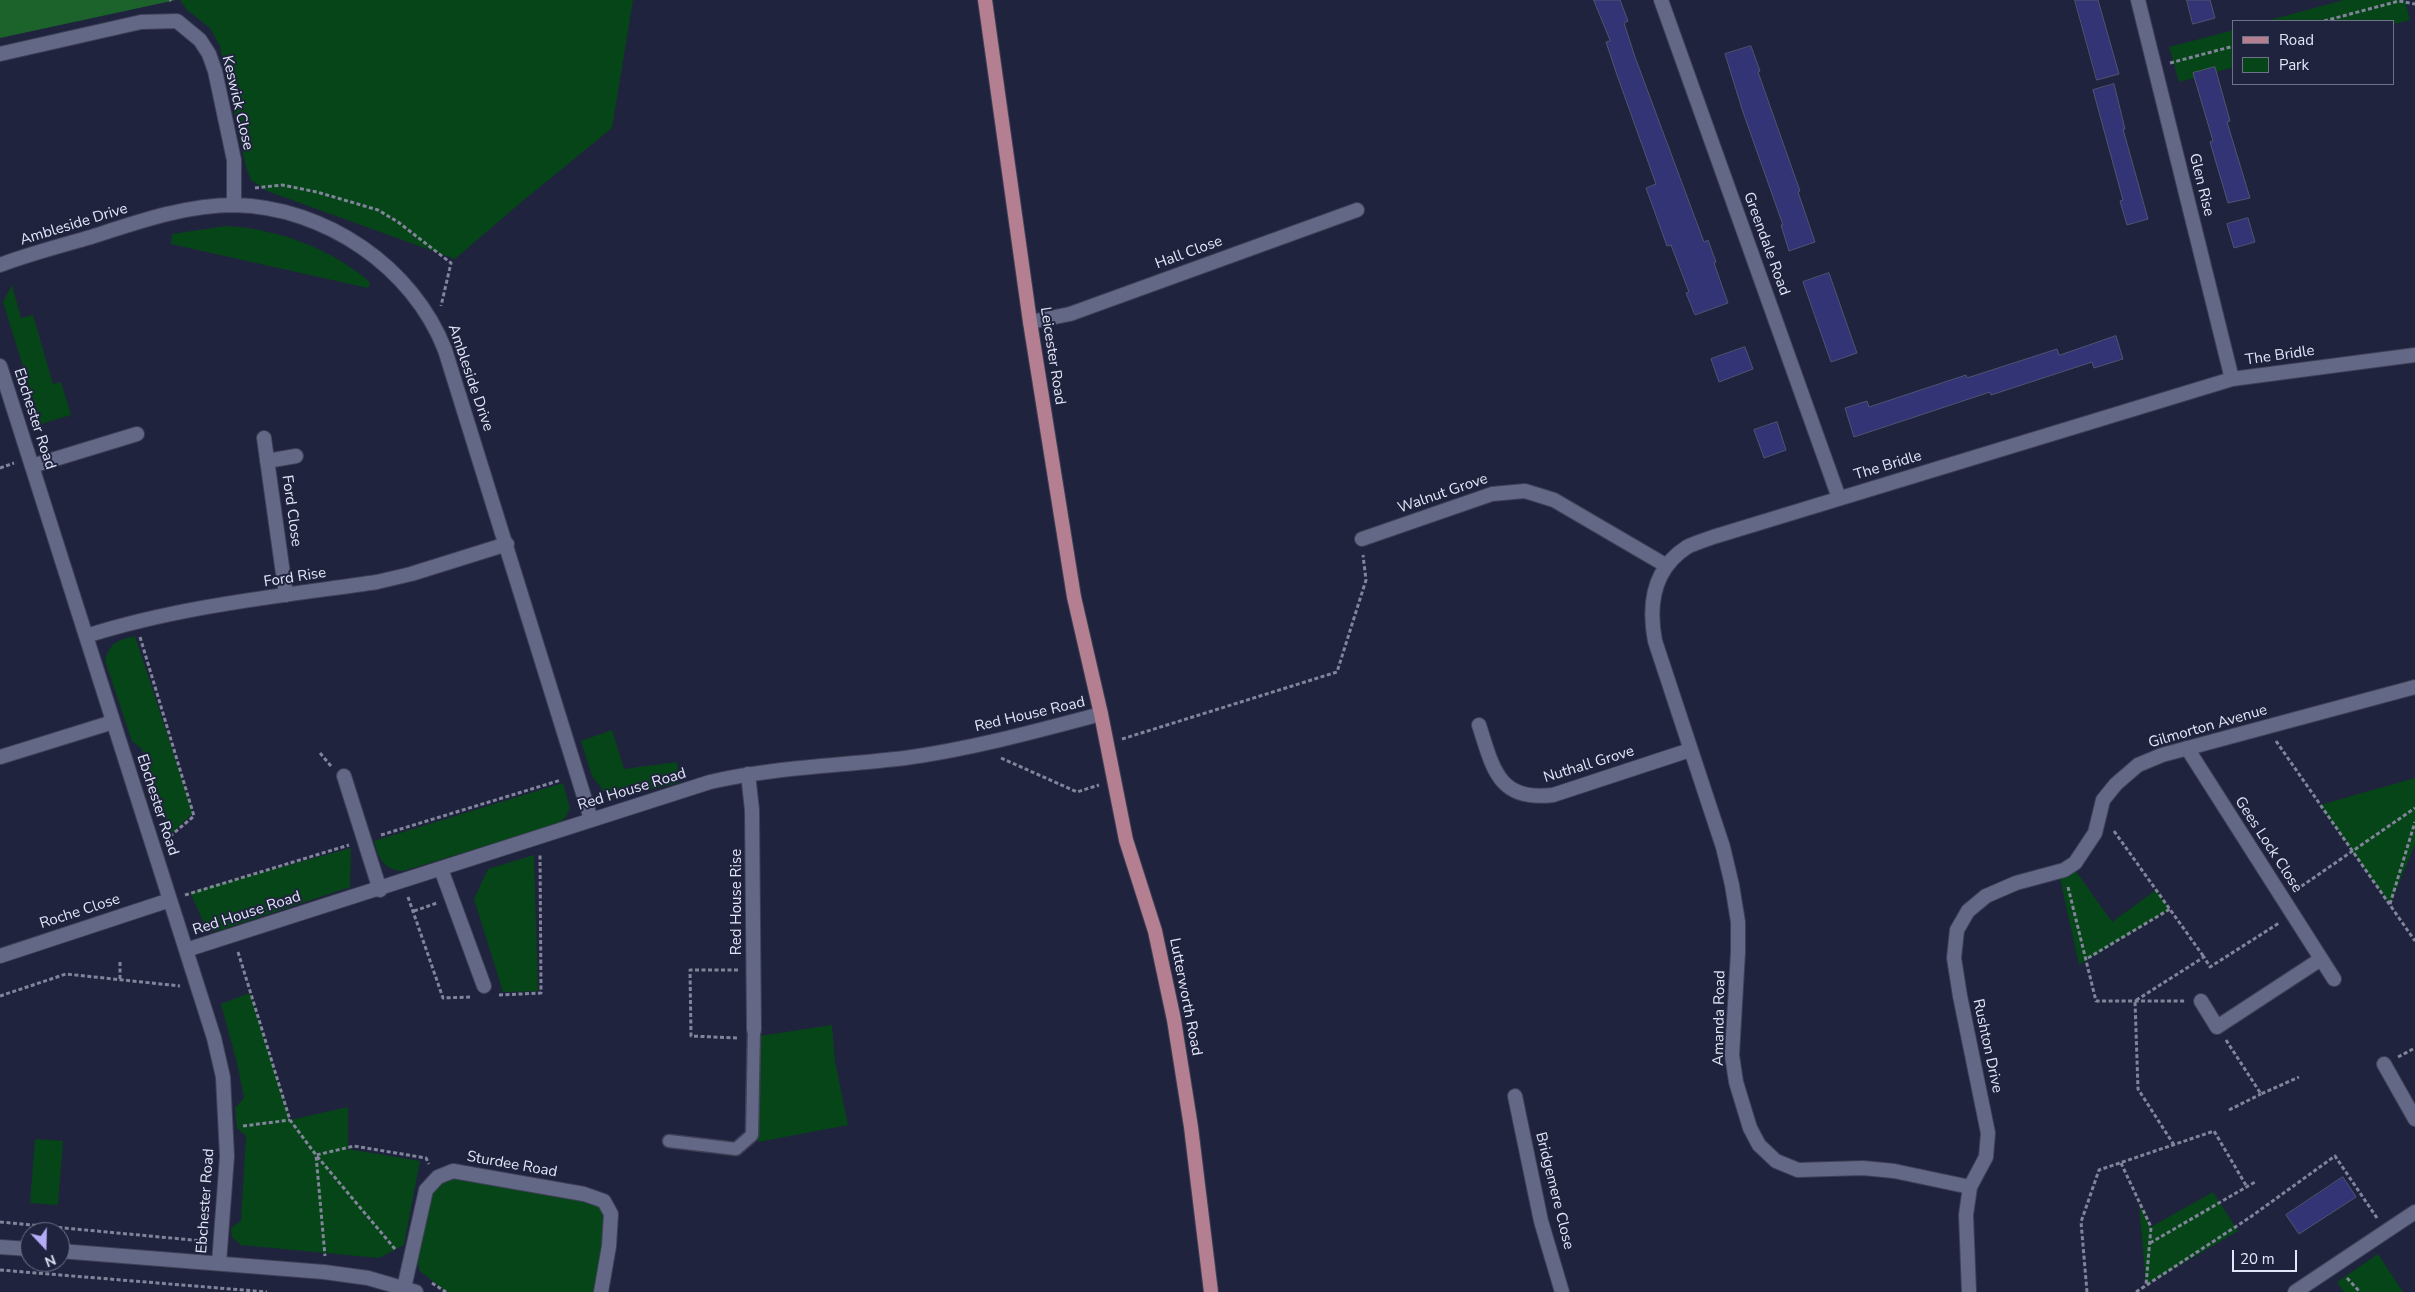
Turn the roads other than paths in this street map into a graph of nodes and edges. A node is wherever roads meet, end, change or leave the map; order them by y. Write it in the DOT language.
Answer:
graph roads {
  1 [pos="985,0"];
  2 [pos="1661,0"];
  3 [pos="2138,0"];
  4 [pos="0,54"];
  5 [pos="234,205"];
  6 [pos="1357,210"];
  7 [pos="0,265"];
  8 [pos="1030,322"];
  9 [pos="2415,355"];
  10 [pos="0,366"];
  11 [pos="2232,379"];
  12 [pos="137,434"];
  13 [pos="264,438"];
  14 [pos="296,456"];
  15 [pos="267,460"];
  16 [pos="32,466"];
  17 [pos="1839,498"];
  18 [pos="1362,539"];
  19 [pos="507,544"];
  20 [pos="1667,566"];
  21 [pos="286,595"];
  22 [pos="86,636"];
  23 [pos="2415,688"];
  24 [pos="1101,714"];
  25 [pos="113,722"];
  26 [pos="1479,725"];
  27 [pos="2187,748"];
  28 [pos="1690,750"];
  29 [pos="0,757"];
  30 [pos="748,774"];
  31 [pos="344,776"];
  32 [pos="591,819"];
  33 [pos="1723,847"];
  34 [pos="441,869"];
  35 [pos="2064,870"];
  36 [pos="380,890"];
  37 [pos="170,900"];
  38 [pos="186,950"];
  39 [pos="0,956"];
  40 [pos="2321,959"];
  41 [pos="2334,979"];
  42 [pos="484,986"];
  43 [pos="2201,1001"];
  44 [pos="754,1035"];
  45 [pos="2384,1064"];
  46 [pos="1515,1096"];
  47 [pos="2415,1119"];
  48 [pos="669,1140"];
  49 [pos="1970,1187"];
  50 [pos="2415,1212"];
  51 [pos="0,1247"];
  52 [pos="20,1248"];
  53 [pos="70,1252"];
  54 [pos="219,1263"];
  55 [pos="412,1291"];
  56 [pos="601,1292"];
  57 [pos="1211,1292"];
  58 [pos="1562,1292"];
  59 [pos="1969,1292"];
  60 [pos="2295,1292"];
  1 -- 8 [label="main road, Leicester Road"];
  2 -- 17 [label="street, Greendale Road"];
  3 -- 11 [label="street, Glen Rise"];
  4 -- 5 [label="street, Keswick Close"];
  5 -- 7 [label="street, Ambleside Drive"];
  5 -- 19 [label="street, Ambleside Drive"];
  6 -- 8 [label="street, Hall Close"];
  8 -- 24 [label="main road, Leicester Road"];
  9 -- 11 [label="street, The Bridle"];
  10 -- 16 [label="street, Ebchester Road"];
  11 -- 17 [label="street, The Bridle"];
  12 -- 16 [label="street"];
  13 -- 15 [label="street, Ford Close"];
  14 -- 15 [label="street, Ford Close"];
  15 -- 21 [label="street, Ford Close"];
  16 -- 22 [label="street, Ebchester Road"];
  17 -- 20 [label="street, The Bridle"];
  18 -- 20 [label="street, Walnut Grove"];
  19 -- 21 [label="street, Ford Rise"];
  19 -- 32 [label="street, Ambleside Drive"];
  20 -- 28 [label="street, The Bridle"];
  21 -- 22 [label="street, Ford Rise"];
  22 -- 25 [label="street, Ebchester Road"];
  23 -- 27 [label="street, Gilmorton Avenue"];
  24 -- 30 [label="street, Red House Road"];
  24 -- 57 [label="main road, Lutterworth Road"];
  25 -- 29 [label="street"];
  25 -- 37 [label="street, Ebchester Road"];
  26 -- 28 [label="street, Nuthall Grove"];
  27 -- 35 [label="street, Gilmorton Avenue"];
  27 -- 40 [label="street, Gees Lock Close"];
  28 -- 33 [label="street, The Bridle"];
  30 -- 32 [label="street, Red House Road"];
  30 -- 44 [label="street, Red House Rise"];
  31 -- 36 [label="street"];
  32 -- 34 [label="street, Red House Road"];
  33 -- 49 [label="street, Amanda Road"];
  34 -- 36 [label="street, Red House Road"];
  34 -- 42 [label="street"];
  35 -- 49 [label="street, Rushton Drive"];
  36 -- 38 [label="street, Red House Road"];
  37 -- 38 [label="street, Ebchester Road"];
  37 -- 39 [label="street, Roche Close"];
  38 -- 54 [label="street, Ebchester Road"];
  40 -- 41 [label="street, Gees Lock Close"];
  40 -- 43 [label="street"];
  44 -- 48 [label="lane"];
  45 -- 47 [label="street"];
  46 -- 58 [label="street, Bridgemere Close"];
  49 -- 59 [label="street, Rushton Drive"];
  50 -- 60 [label="street"];
  51 -- 52 [label="street"];
  53 -- 54 [label="street"];
  54 -- 55 [label="street"];
  55 -- 56 [label="street, Sturdee Road"];
}
